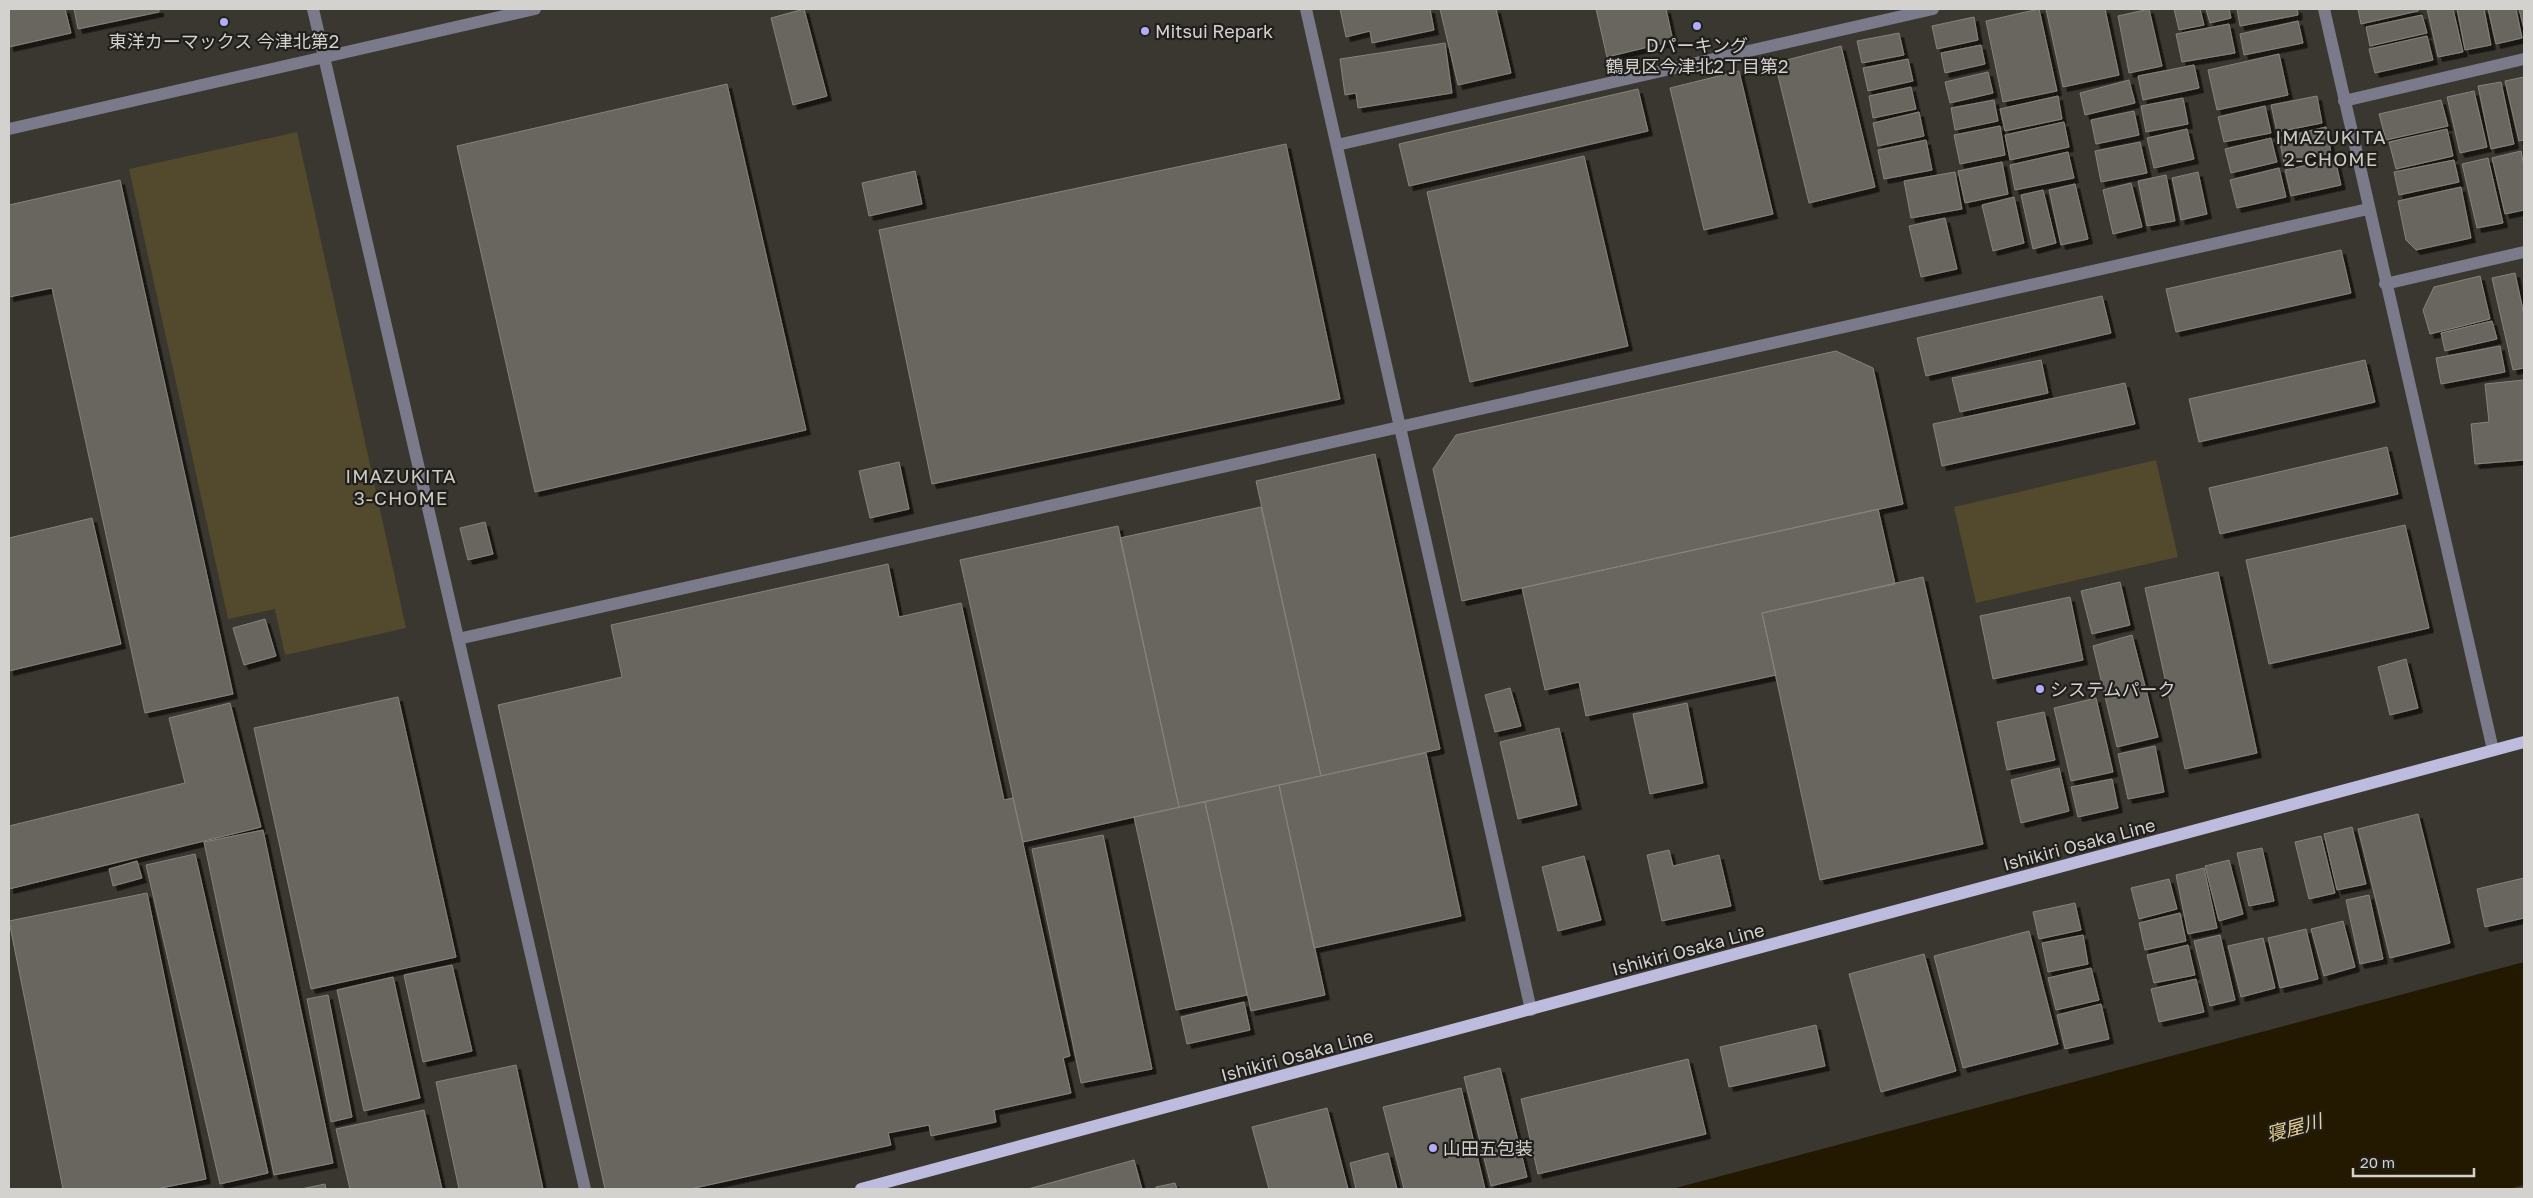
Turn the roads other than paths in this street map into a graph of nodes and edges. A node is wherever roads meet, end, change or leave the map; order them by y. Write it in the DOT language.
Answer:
graph roads {
  1 [pos="313,9"];
  2 [pos="535,9"];
  3 [pos="1306,9"];
  4 [pos="1933,9"];
  5 [pos="2324,9"];
  6 [pos="323,56"];
  7 [pos="2524,59"];
  8 [pos="2344,101"];
  9 [pos="9,129"];
  10 [pos="1337,145"];
  11 [pos="2368,209"];
  12 [pos="2524,252"];
  13 [pos="2385,284"];
  14 [pos="1401,427"];
  15 [pos="458,639"];
  16 [pos="2524,742"];
  17 [pos="2493,750"];
  18 [pos="1531,1010"];
  19 [pos="585,1189"];
  20 [pos="861,1189"];
  1 -- 6 [label="street"];
  2 -- 6 [label="street"];
  3 -- 10 [label="street"];
  4 -- 10 [label="street"];
  5 -- 8 [label="street"];
  6 -- 9 [label="street"];
  6 -- 15 [label="street"];
  7 -- 8 [label="street"];
  8 -- 11 [label="street"];
  10 -- 14 [label="street"];
  11 -- 13 [label="street"];
  11 -- 14 [label="street"];
  12 -- 13 [label="street"];
  13 -- 17 [label="street"];
  14 -- 15 [label="street"];
  14 -- 18 [label="street"];
  15 -- 19 [label="street"];
  16 -- 17 [label="main road, Ishikiri Osaka Line"];
  17 -- 18 [label="main road, Ishikiri Osaka Line"];
  18 -- 20 [label="main road, Ishikiri Osaka Line"];
}
